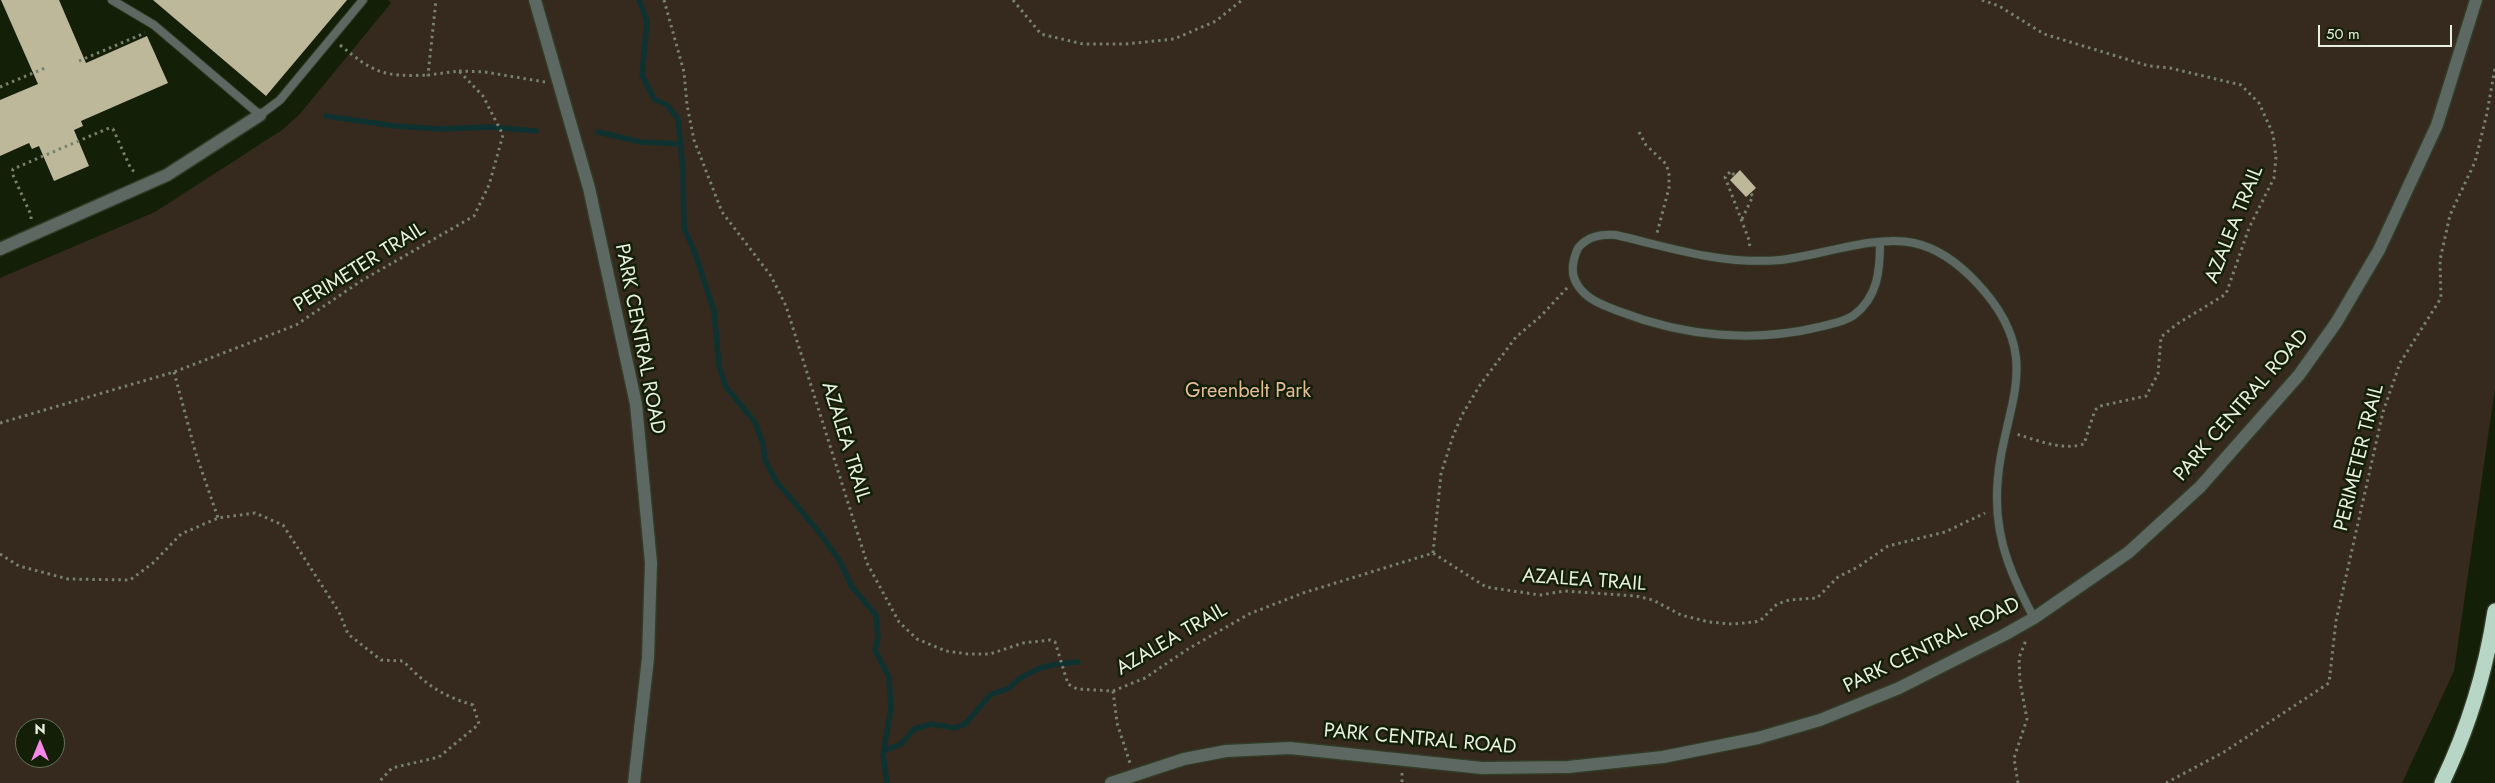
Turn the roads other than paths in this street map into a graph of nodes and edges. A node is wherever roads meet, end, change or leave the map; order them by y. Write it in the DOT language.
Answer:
graph roads {
  1 [pos="112,0"];
  2 [pos="364,0"];
  3 [pos="535,0"];
  4 [pos="2476,0"];
  5 [pos="260,115"];
  6 [pos="1880,243"];
  7 [pos="0,249"];
  8 [pos="2495,611"];
  9 [pos="2034,618"];
  10 [pos="634,783"];
  11 [pos="1112,783"];
  12 [pos="2442,783"];
  1 -- 5 [label="lane"];
  2 -- 5 [label="lane"];
  3 -- 10 [label="street, PARK CENTRAL ROAD"];
  4 -- 9 [label="street, PARK CENTRAL ROAD"];
  5 -- 7 [label="street"];
  6 -- 6 [label="lane"];
  6 -- 9 [label="lane"];
  8 -- 12 [label="highway"];
  9 -- 11 [label="street, PARK CENTRAL ROAD"];
}
